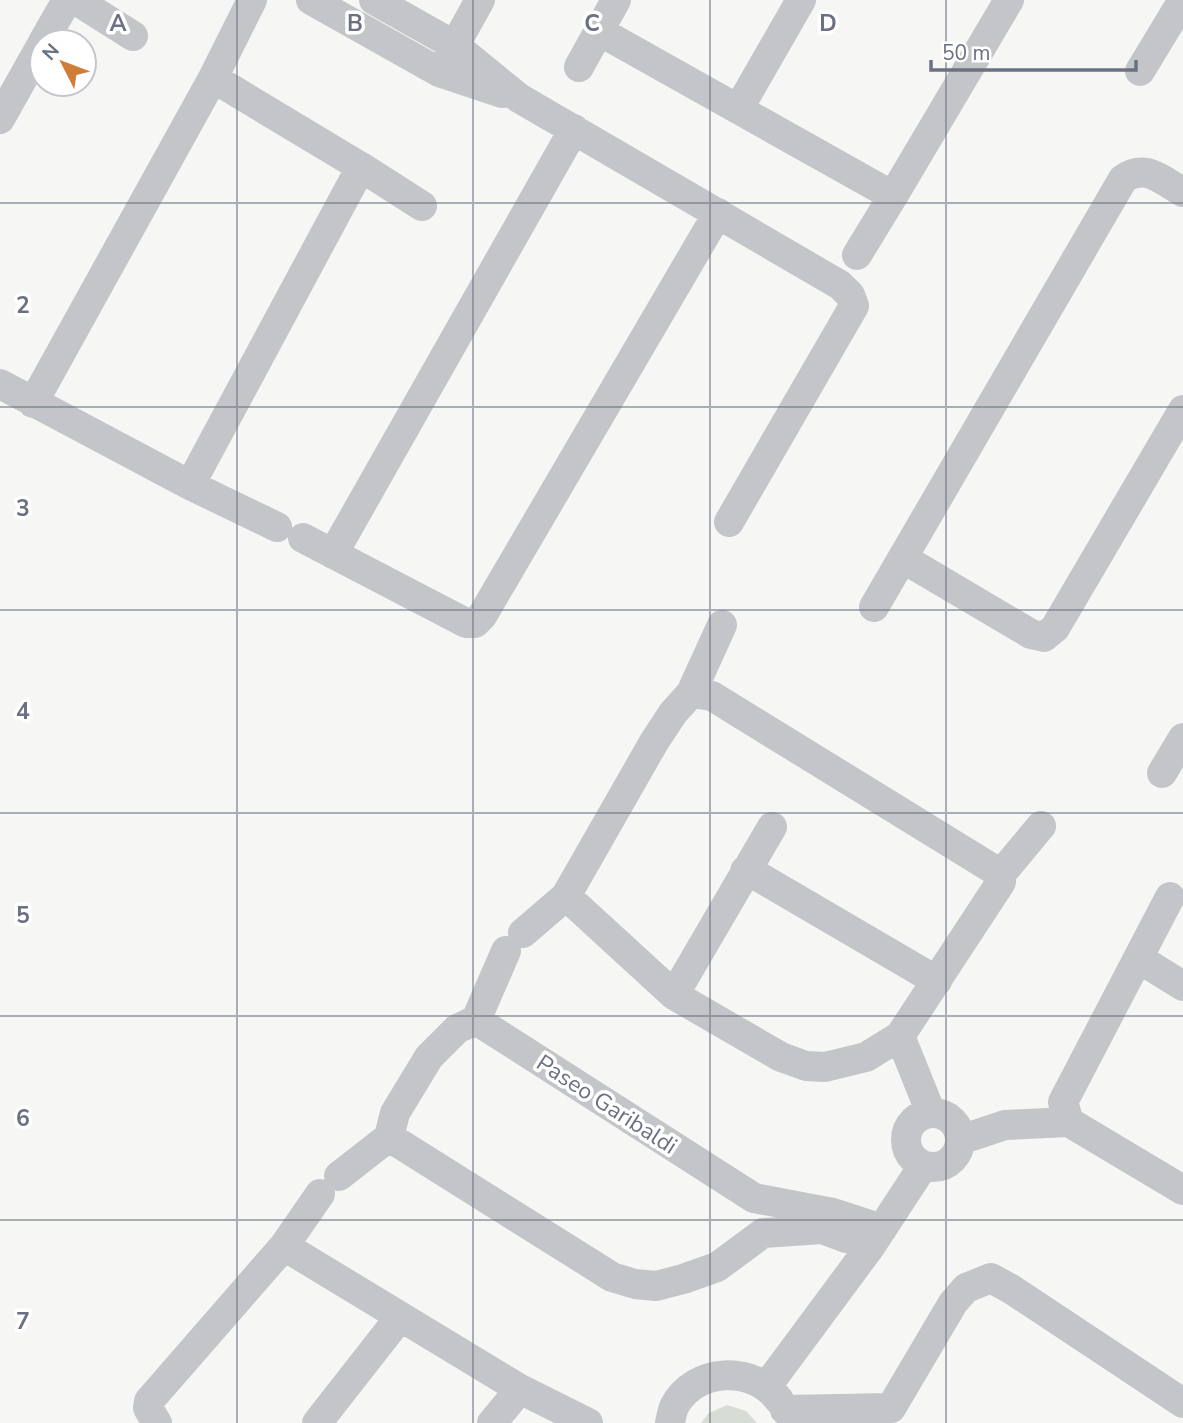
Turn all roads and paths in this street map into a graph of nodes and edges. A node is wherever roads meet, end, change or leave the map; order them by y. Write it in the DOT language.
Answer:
graph roads {
  1 [pos="67,0"];
  2 [pos="76,0"];
  3 [pos="252,0"];
  4 [pos="311,0"];
  5 [pos="374,0"];
  6 [pos="481,0"];
  7 [pos="616,0"];
  8 [pos="800,0"];
  9 [pos="1009,0"];
  10 [pos="1183,0"];
  11 [pos="51,28"];
  12 [pos="599,31"];
  13 [pos="133,36"];
  14 [pos="1173,39"];
  15 [pos="454,46"];
  16 [pos="579,67"];
  17 [pos="28,70"];
  18 [pos="1140,71"];
  19 [pos="439,72"];
  20 [pos="213,78"];
  21 [pos="519,98"];
  22 [pos="739,108"];
  23 [pos="0,119"];
  24 [pos="574,129"];
  25 [pos="361,167"];
  26 [pos="1183,192"];
  27 [pos="893,196"];
  28 [pos="422,206"];
  29 [pos="718,213"];
  30 [pos="857,255"];
  31 [pos="0,384"];
  32 [pos="33,403"];
  33 [pos="1183,410"];
  34 [pos="190,485"];
  35 [pos="729,522"];
  36 [pos="332,554"];
  37 [pos="904,559"];
  38 [pos="874,607"];
  39 [pos="722,625"];
  40 [pos="691,693"];
  41 [pos="1182,742"];
  42 [pos="1162,773"];
  43 [pos="1041,825"];
  44 [pos="772,827"];
  45 [pos="745,871"];
  46 [pos="1002,874"];
  47 [pos="566,896"];
  48 [pos="1170,897"];
  49 [pos="1138,958"];
  50 [pos="937,981"];
  51 [pos="1183,986"];
  52 [pos="674,995"];
  53 [pos="475,1020"];
  54 [pos="892,1042"];
  55 [pos="922,1116"];
  56 [pos="1069,1122"];
  57 [pos="388,1137"];
  58 [pos="960,1140"];
  59 [pos="923,1166"];
  60 [pos="1183,1191"];
  61 [pos="754,1198"];
  62 [pos="763,1233"];
  63 [pos="876,1238"];
  64 [pos="284,1246"];
  65 [pos="400,1317"];
  66 [pos="767,1386"];
  67 [pos="520,1389"];
  68 [pos="1183,1403"];
  69 [pos="892,1415"];
  70 [pos="787,1416"];
  71 [pos="157,1423"];
  72 [pos="317,1423"];
  73 [pos="492,1423"];
  74 [pos="588,1423"];
  75 [pos="670,1423"];
  1 -- 11 [label="street"];
  2 -- 13 [label="street"];
  3 -- 20 [label="street"];
  4 -- 19 [label="street"];
  5 -- 15 [label="street"];
  6 -- 15 [label="street"];
  7 -- 12 [label="street"];
  8 -- 22 [label="street"];
  9 -- 27 [label="street"];
  10 -- 14 [label="street"];
  12 -- 16 [label="street"];
  12 -- 22 [label="street"];
  14 -- 18 [label="street"];
  15 -- 19 [label="street"];
  15 -- 21 [label="street"];
  17 -- 23 [label="street"];
  19 -- 21 [label="street"];
  20 -- 25 [label="street"];
  20 -- 32 [label="street"];
  21 -- 24 [label="street"];
  22 -- 27 [label="street"];
  24 -- 29 [label="street"];
  24 -- 36 [label="street"];
  25 -- 28 [label="street"];
  25 -- 34 [label="street"];
  26 -- 37 [label="street"];
  27 -- 30 [label="street"];
  29 -- 35 [label="street"];
  29 -- 36 [label="street"];
  31 -- 32 [label="street"];
  32 -- 34 [label="street"];
  33 -- 37 [label="street"];
  34 -- 36 [label="street"];
  37 -- 38 [label="street"];
  39 -- 40 [label="street"];
  40 -- 46 [label="street"];
  40 -- 47 [label="street"];
  41 -- 42 [label="street"];
  43 -- 46 [label="street"];
  44 -- 45 [label="street"];
  45 -- 50 [label="street"];
  45 -- 52 [label="street"];
  46 -- 50 [label="street"];
  47 -- 52 [label="street"];
  47 -- 53 [label="street"];
  48 -- 49 [label="street"];
  49 -- 51 [label="street"];
  49 -- 56 [label="street"];
  50 -- 54 [label="street"];
  52 -- 54 [label="street"];
  53 -- 57 [label="street"];
  53 -- 61 [label="street, Paseo Garibaldi"];
  54 -- 55 [label="street"];
  55 -- 58 [label="street"];
  55 -- 59 [label="street"];
  56 -- 58 [label="street"];
  56 -- 60 [label="street"];
  57 -- 62 [label="street"];
  57 -- 64 [label="street"];
  58 -- 59 [label="street"];
  59 -- 63 [label="street"];
  61 -- 62 [label="street"];
  61 -- 63 [label="street, Paseo Garibaldi"];
  62 -- 63 [label="street"];
  63 -- 66 [label="street"];
  64 -- 65 [label="street"];
  64 -- 71 [label="street"];
  65 -- 67 [label="street"];
  65 -- 72 [label="street"];
  66 -- 70 [label="street"];
  66 -- 75 [label="street"];
  67 -- 73 [label="street"];
  67 -- 74 [label="street"];
  68 -- 69 [label="street"];
  69 -- 70 [label="street"];
}
